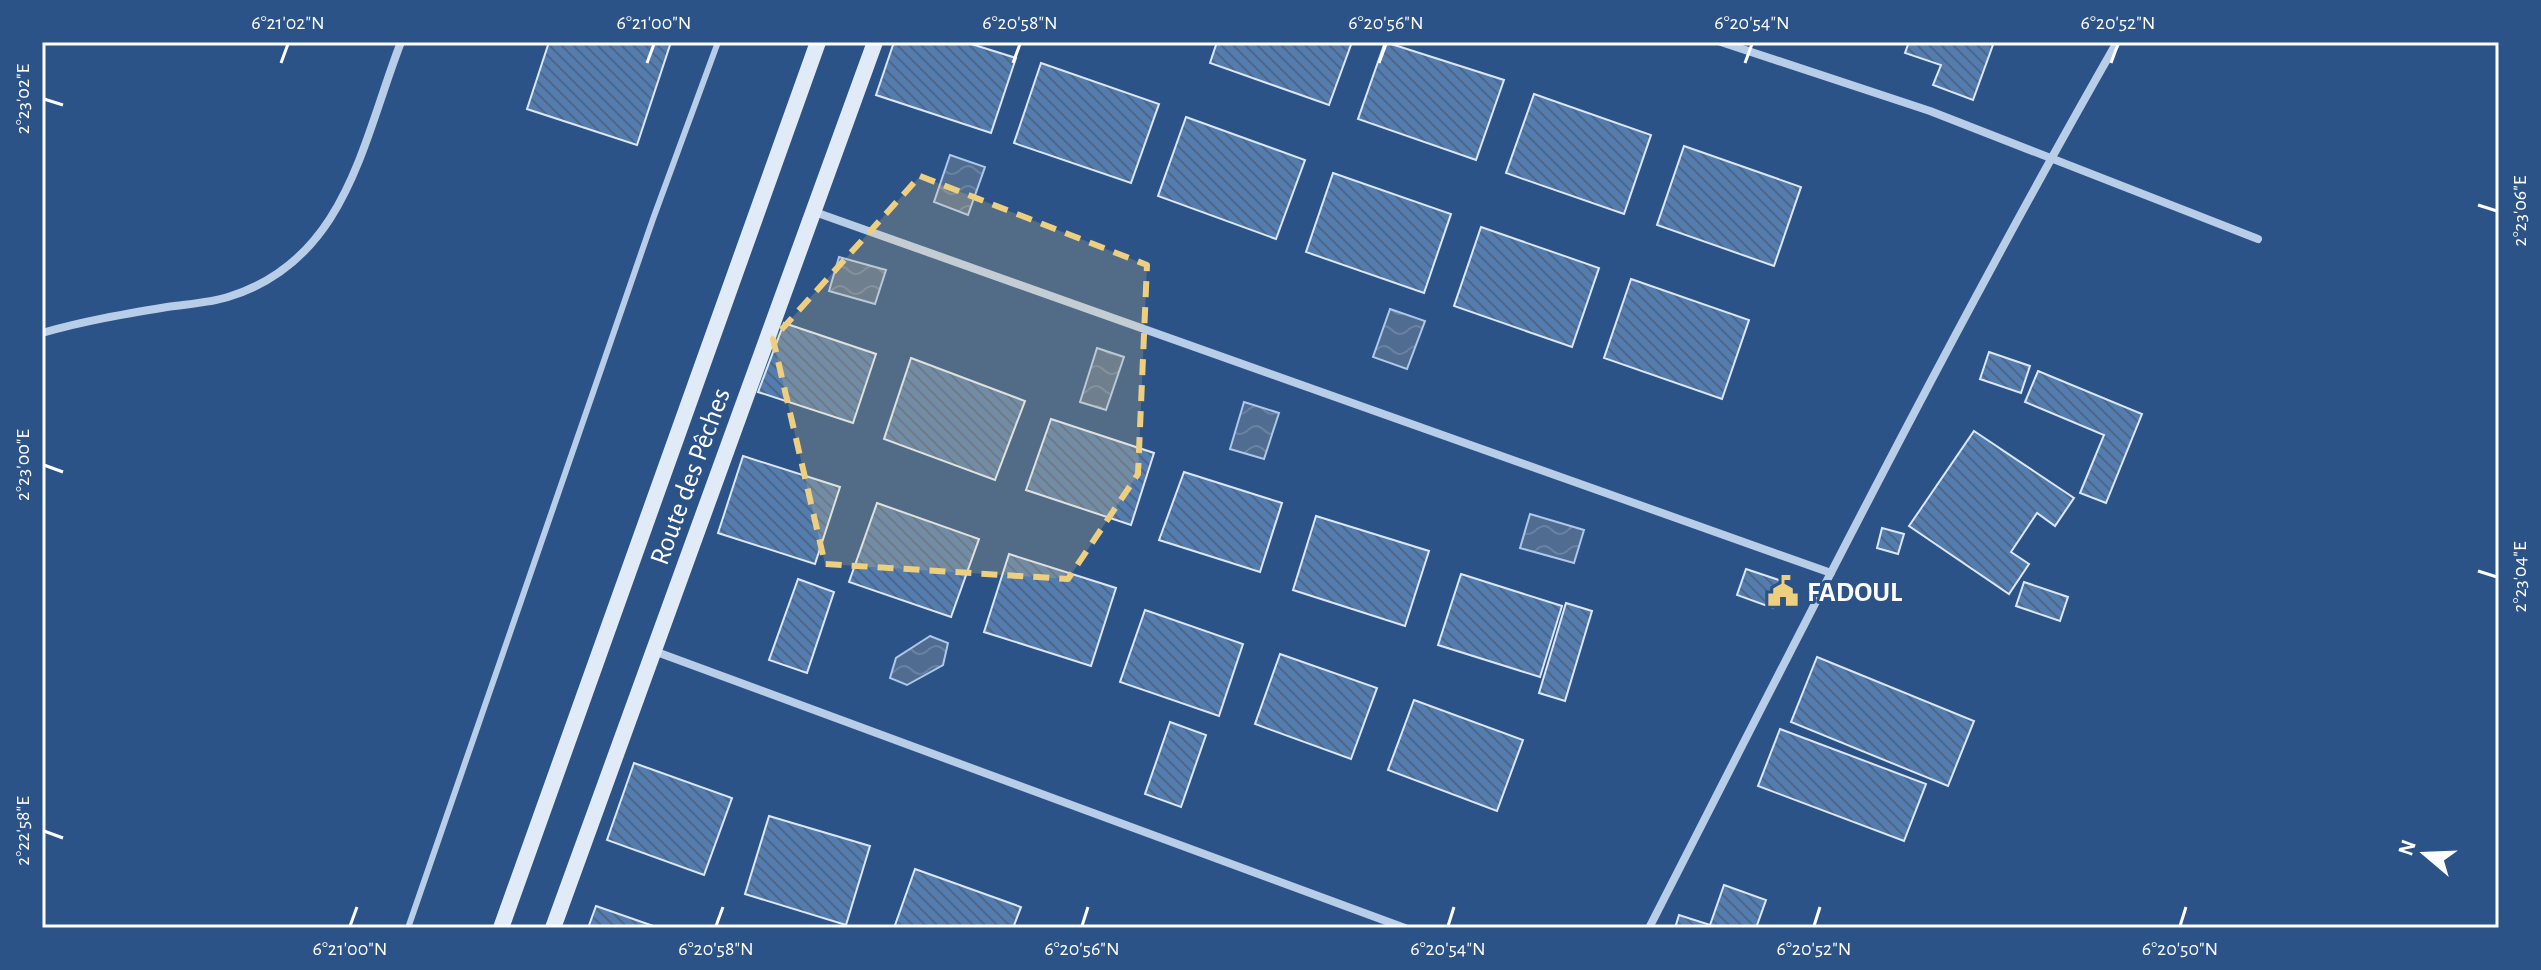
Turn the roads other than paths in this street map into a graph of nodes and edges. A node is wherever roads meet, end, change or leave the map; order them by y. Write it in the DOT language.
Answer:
graph roads {
  1 [pos="401,42"];
  2 [pos="718,42"];
  3 [pos="818,42"];
  4 [pos="875,42"];
  5 [pos="1721,42"];
  6 [pos="2117,42"];
  7 [pos="2050,160"];
  8 [pos="812,211"];
  9 [pos="2258,239"];
  10 [pos="42,333"];
  11 [pos="1831,573"];
  12 [pos="654,651"];
  13 [pos="408,928"];
  14 [pos="501,928"];
  15 [pos="553,928"];
  16 [pos="1405,928"];
  17 [pos="1649,928"];
  1 -- 10 [label="street"];
  2 -- 13 [label="lane"];
  3 -- 14 [label="main road, Route des Pêches"];
  4 -- 8 [label="main road, Route des Pêches"];
  5 -- 7 [label="street"];
  6 -- 7 [label="street"];
  7 -- 9 [label="street"];
  7 -- 11 [label="street"];
  8 -- 11 [label="street"];
  8 -- 12 [label="main road, Route des Pêches"];
  11 -- 17 [label="street"];
  12 -- 15 [label="main road, Route des Pêches"];
  12 -- 16 [label="street"];
}
